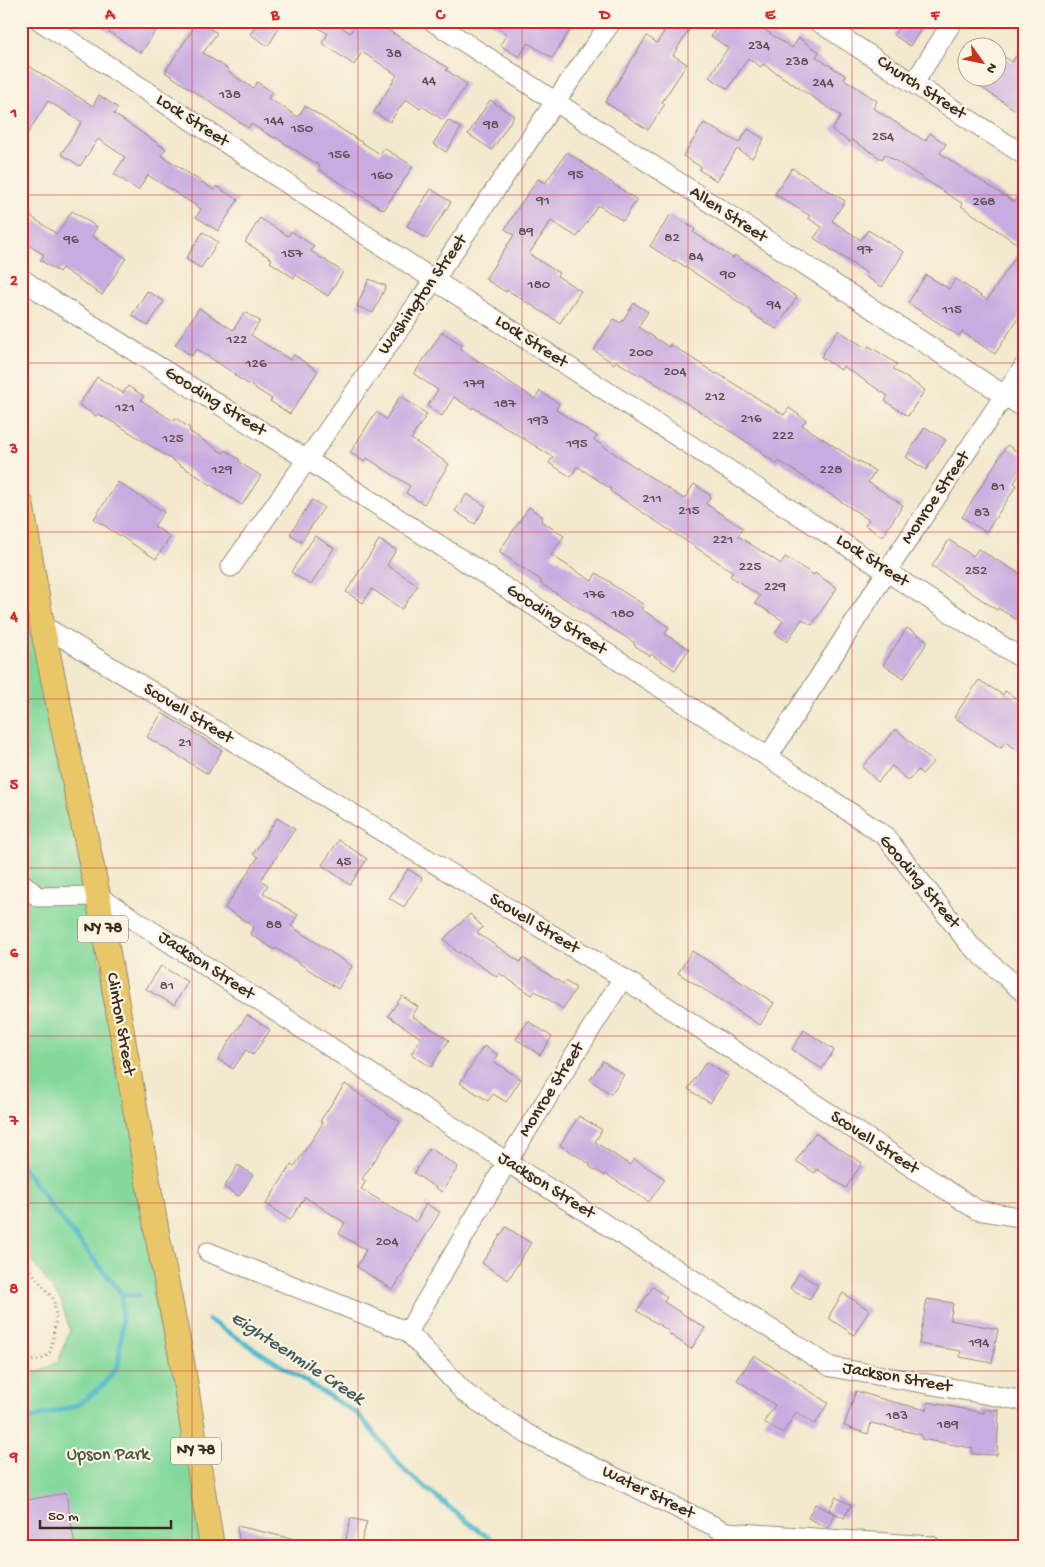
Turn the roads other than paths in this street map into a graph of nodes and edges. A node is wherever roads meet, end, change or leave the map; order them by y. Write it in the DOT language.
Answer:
graph roads {
  1 [pos="40,21"];
  2 [pos="432,21"];
  3 [pos="612,21"];
  4 [pos="817,21"];
  5 [pos="954,21"];
  6 [pos="914,83"];
  7 [pos="555,102"];
  8 [pos="1024,155"];
  9 [pos="21,278"];
  10 [pos="434,280"];
  11 [pos="21,284"];
  12 [pos="46,296"];
  13 [pos="1024,366"];
  14 [pos="1004,396"];
  15 [pos="1024,408"];
  16 [pos="306,459"];
  17 [pos="21,503"];
  18 [pos="231,567"];
  19 [pos="887,571"];
  20 [pos="42,626"];
  21 [pos="1024,660"];
  22 [pos="768,757"];
  23 [pos="21,882"];
  24 [pos="98,896"];
  25 [pos="623,978"];
  26 [pos="1024,993"];
  27 [pos="507,1162"];
  28 [pos="1024,1218"];
  29 [pos="208,1252"];
  30 [pos="408,1332"];
  31 [pos="1024,1401"];
  32 [pos="212,1546"];
  33 [pos="931,1546"];
  1 -- 10 [label="street, Lock Street"];
  2 -- 7 [label="street, Allen Street"];
  3 -- 7 [label="street, Washington Street"];
  4 -- 6 [label="street, Church Street"];
  5 -- 6 [label="street"];
  6 -- 8 [label="street, Church Street"];
  7 -- 10 [label="street, Washington Street"];
  7 -- 14 [label="street, Allen Street"];
  9 -- 12 [label="street, Gooding Street"];
  10 -- 16 [label="street, Washington Street"];
  10 -- 19 [label="street, Lock Street"];
  11 -- 12 [label="street, Gooding Street"];
  12 -- 16 [label="street, Gooding Street"];
  13 -- 14 [label="street, Monroe Street"];
  14 -- 15 [label="street, Allen Street"];
  14 -- 19 [label="street, Monroe Street"];
  16 -- 18 [label="street, Washington Street"];
  16 -- 22 [label="street, Gooding Street"];
  17 -- 20 [label="main road, Clinton Street / NY 78"];
  19 -- 21 [label="street, Lock Street"];
  19 -- 22 [label="street, Monroe Street"];
  20 -- 24 [label="main road, Clinton Street / NY 78"];
  20 -- 25 [label="street, Scovell Street"];
  22 -- 26 [label="street, Gooding Street"];
  23 -- 24 [label="street"];
  24 -- 27 [label="street, Jackson Street"];
  24 -- 32 [label="main road, Clinton Street / NY 78"];
  25 -- 27 [label="street, Monroe Street"];
  25 -- 28 [label="street, Scovell Street"];
  27 -- 30 [label="street, Monroe Street"];
  27 -- 31 [label="street, Jackson Street"];
  29 -- 30 [label="street"];
  30 -- 33 [label="street, Water Street"];
}
